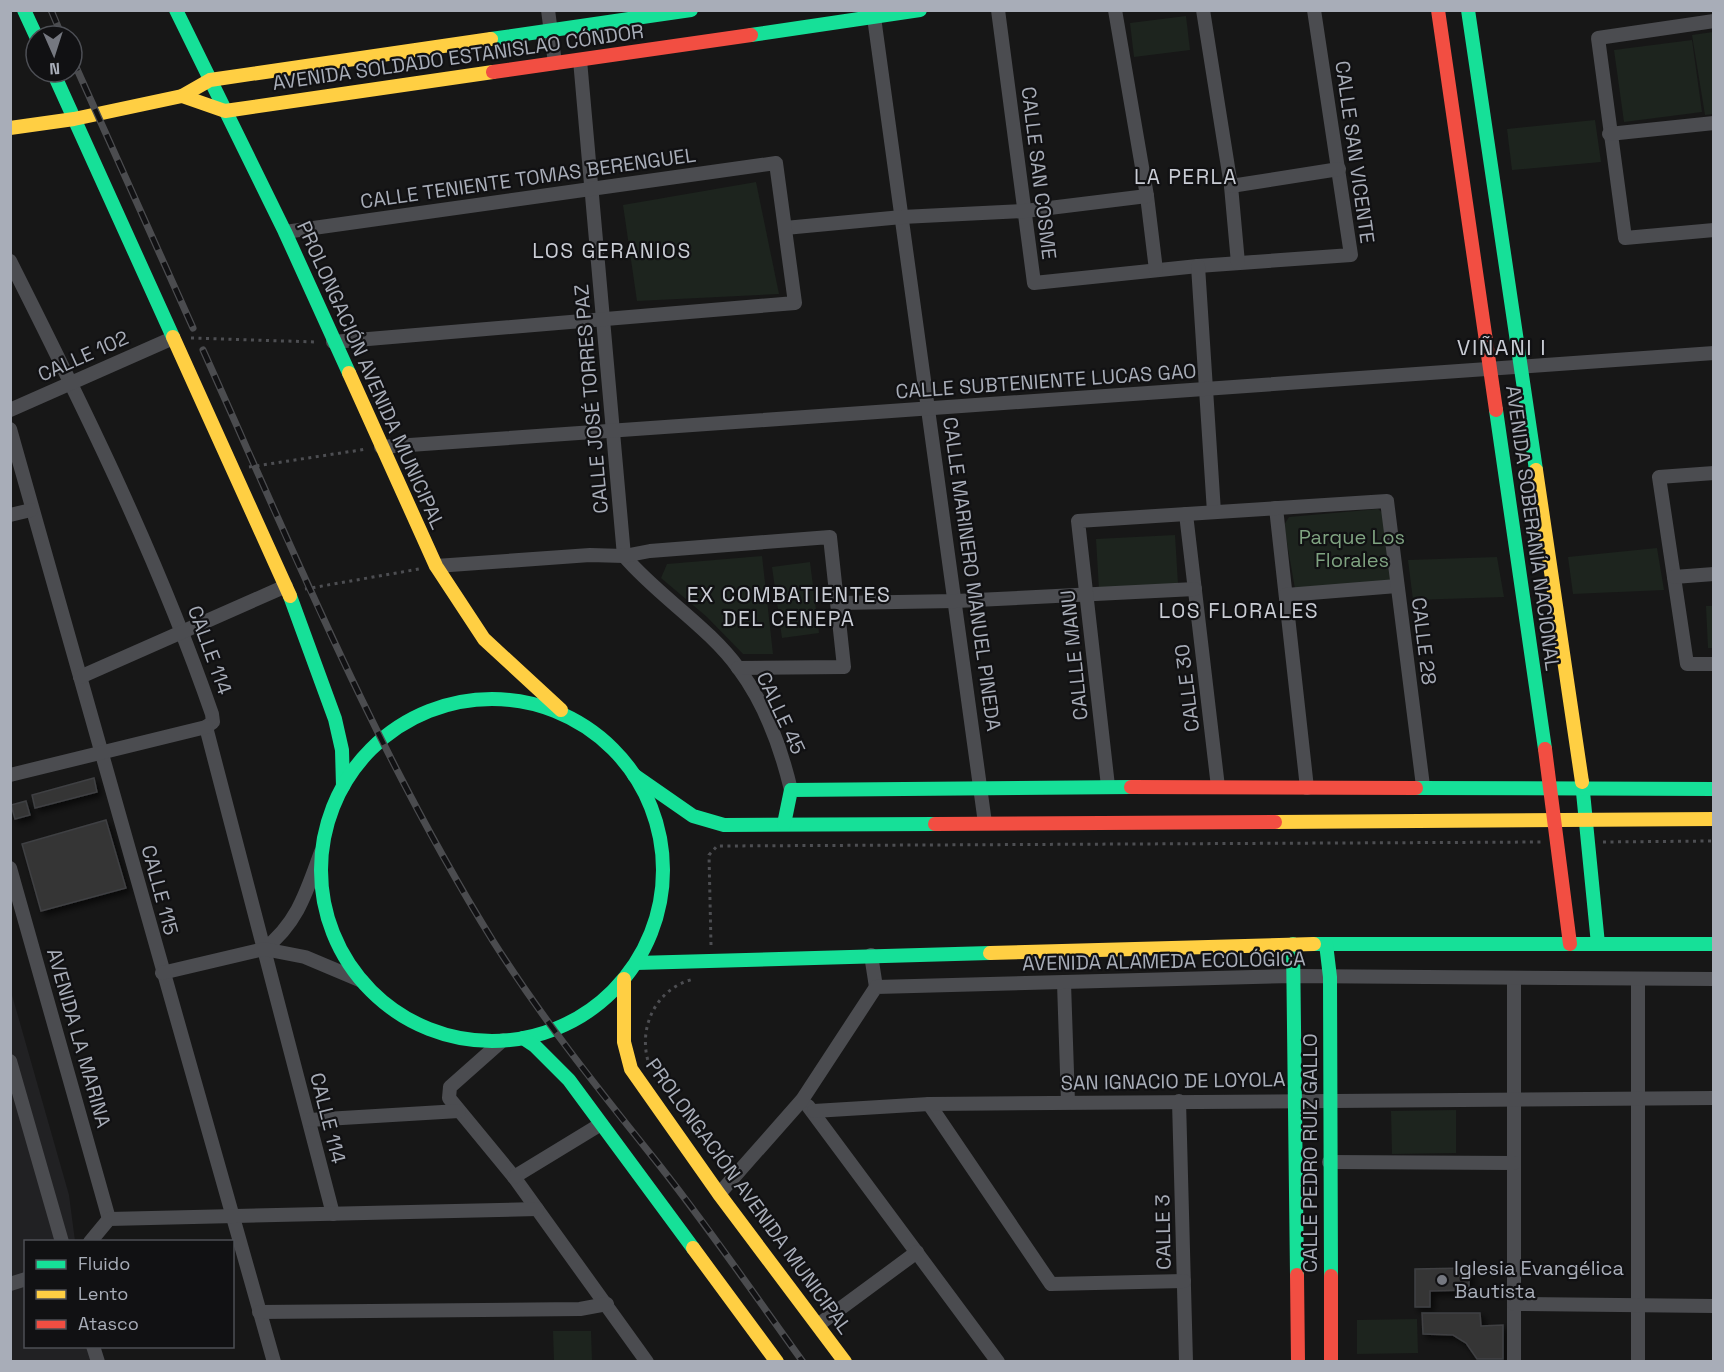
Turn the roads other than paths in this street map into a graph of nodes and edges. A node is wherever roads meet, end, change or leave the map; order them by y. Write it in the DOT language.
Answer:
graph roads {
  1 [pos="24,10"];
  2 [pos="176,10"];
  3 [pos="548,10"];
  4 [pos="691,10"];
  5 [pos="920,10"];
  6 [pos="999,10"];
  7 [pos="1115,10"];
  8 [pos="1203,10"];
  9 [pos="1314,10"];
  10 [pos="1438,10"];
  11 [pos="1468,10"];
  12 [pos="873,14"];
  13 [pos="1710,18"];
  14 [pos="30,24"];
  15 [pos="551,31"];
  16 [pos="579,60"];
  17 [pos="555,63"];
  18 [pos="210,80"];
  19 [pos="58,84"];
  20 [pos="182,96"];
  21 [pos="225,111"];
  22 [pos="74,119"];
  23 [pos="1713,123"];
  24 [pos="10,128"];
  25 [pos="1610,134"];
  26 [pos="1474,152"];
  27 [pos="1339,169"];
  28 [pos="1231,186"];
  29 [pos="592,189"];
  30 [pos="1147,196"];
  31 [pos="1025,211"];
  32 [pos="902,218"];
  33 [pos="785,228"];
  34 [pos="1713,230"];
  35 [pos="285,232"];
  36 [pos="10,261"];
  37 [pos="1238,263"];
  38 [pos="1198,266"];
  39 [pos="1156,270"];
  40 [pos="604,319"];
  41 [pos="173,338"];
  42 [pos="333,342"];
  43 [pos="1713,353"];
  44 [pos="1520,367"];
  45 [pos="1491,370"];
  46 [pos="71,381"];
  47 [pos="1206,389"];
  48 [pos="929,408"];
  49 [pos="10,410"];
  50 [pos="10,429"];
  51 [pos="615,430"];
  52 [pos="381,447"];
  53 [pos="1713,472"];
  54 [pos="1276,508"];
  55 [pos="31,510"];
  56 [pos="1214,512"];
  57 [pos="1186,514"];
  58 [pos="10,515"];
  59 [pos="624,556"];
  60 [pos="436,566"];
  61 [pos="1713,574"];
  62 [pos="1674,577"];
  63 [pos="286,586"];
  64 [pos="1397,586"];
  65 [pos="1195,589"];
  66 [pos="1537,590"];
  67 [pos="1087,595"];
  68 [pos="1286,595"];
  69 [pos="956,601"];
  70 [pos="837,603"];
  71 [pos="184,632"];
  72 [pos="1713,664"];
  73 [pos="738,668"];
  74 [pos="80,677"];
  75 [pos="577,722"];
  76 [pos="206,727"];
  77 [pos="102,752"];
  78 [pos="10,775"];
  79 [pos="634,775"];
  80 [pos="343,786"];
  81 [pos="982,786"];
  82 [pos="1108,786"];
  83 [pos="1423,786"];
  84 [pos="1218,787"];
  85 [pos="1551,787"];
  86 [pos="1307,788"];
  87 [pos="1713,789"];
  88 [pos="791,790"];
  89 [pos="1581,790"];
  90 [pos="1554,819"];
  91 [pos="1587,819"];
  92 [pos="1713,819"];
  93 [pos="985,823"];
  94 [pos="784,824"];
  95 [pos="321,852"];
  96 [pos="10,868"];
  97 [pos="1293,944"];
  98 [pos="1326,944"];
  99 [pos="1570,944"];
  100 [pos="1598,944"];
  101 [pos="1713,944"];
  102 [pos="264,949"];
  103 [pos="872,955"];
  104 [pos="636,963"];
  105 [pos="162,973"];
  106 [pos="1293,976"];
  107 [pos="1329,977"];
  108 [pos="1514,978"];
  109 [pos="624,979"];
  110 [pos="1638,979"];
  111 [pos="1713,979"];
  112 [pos="362,981"];
  113 [pos="1064,983"];
  114 [pos="876,987"];
  115 [pos="523,1038"];
  116 [pos="503,1040"];
  117 [pos="10,1061"];
  118 [pos="1637,1097"];
  119 [pos="1713,1098"];
  120 [pos="1296,1099"];
  121 [pos="1329,1099"];
  122 [pos="1514,1099"];
  123 [pos="802,1100"];
  124 [pos="1179,1101"];
  125 [pos="1068,1102"];
  126 [pos="929,1104"];
  127 [pos="459,1111"];
  128 [pos="814,1111"];
  129 [pos="309,1120"];
  130 [pos="601,1124"];
  131 [pos="1329,1162"];
  132 [pos="1514,1163"];
  133 [pos="514,1177"];
  134 [pos="719,1194"];
  135 [pos="537,1209"];
  136 [pos="333,1214"];
  137 [pos="233,1218"];
  138 [pos="109,1219"];
  139 [pos="61,1240"];
  140 [pos="92,1240"];
  141 [pos="917,1252"];
  142 [pos="1184,1281"];
  143 [pos="607,1304"];
  144 [pos="1514,1304"];
  145 [pos="1638,1305"];
  146 [pos="1713,1306"];
  147 [pos="259,1312"];
  148 [pos="818,1325"];
  149 [pos="274,1362"];
  150 [pos="647,1362"];
  151 [pos="777,1362"];
  152 [pos="845,1362"];
  153 [pos="998,1362"];
  154 [pos="1186,1362"];
  155 [pos="1298,1362"];
  156 [pos="1331,1362"];
  157 [pos="1514,1362"];
  158 [pos="1638,1362"];
  1 -- 14 [label="street"];
  2 -- 18 [label="street, PROLONGACIÓN AVENIDA MUNICIPAL"];
  3 -- 15 [label="street"];
  4 -- 15 [label="street, AVENIDA SOLDADO ESTANISLAO CÓNDOR"];
  5 -- 12 [label="street, AVENIDA SOLDADO ESTANISLAO CÓNDOR"];
  6 -- 31 [label="street, CALLE SAN COSME"];
  7 -- 30 [label="street"];
  8 -- 28 [label="street"];
  9 -- 27 [label="street, CALLE SAN VICENTE"];
  10 -- 26 [label="street, AVENIDA SOBERANÍA NACIONAL"];
  11 -- 26 [label="street, AVENIDA SOBERANÍA NACIONAL"];
  12 -- 16 [label="street, AVENIDA SOLDADO ESTANISLAO CÓNDOR"];
  12 -- 32 [label="street, CALLE MARINERO MANUEL PINEDA"];
  13 -- 25 [label="street"];
  15 -- 17 [label="street"];
  15 -- 18 [label="street, AVENIDA SOLDADO ESTANISLAO CÓNDOR"];
  16 -- 17 [label="street, AVENIDA SOLDADO ESTANISLAO CÓNDOR"];
  16 -- 29 [label="street, CALLE JOSÉ TORRES PAZ"];
  17 -- 21 [label="street, AVENIDA SOLDADO ESTANISLAO CÓNDOR"];
  18 -- 20 [label="street, AVENIDA SOLDADO ESTANISLAO CÓNDOR"];
  18 -- 21 [label="street, PROLONGACIÓN AVENIDA MUNICIPAL"];
  19 -- 22 [label="street, PROLONGACIÓN AVENIDA MUNICIPAL"];
  20 -- 21 [label="street, AVENIDA SOLDADO ESTANISLAO CÓNDOR"];
  20 -- 22 [label="street, AVENIDA SOLDADO ESTANISLAO CÓNDOR"];
  21 -- 35 [label="street, PROLONGACIÓN AVENIDA MUNICIPAL"];
  22 -- 24 [label="street, AVENIDA SOLDADO ESTANISLAO CÓNDOR"];
  22 -- 41 [label="street, PROLONGACIÓN AVENIDA MUNICIPAL"];
  23 -- 25 [label="street"];
  25 -- 34 [label="street"];
  26 -- 44 [label="street, AVENIDA SOBERANÍA NACIONAL"];
  26 -- 45 [label="street, AVENIDA SOBERANÍA NACIONAL"];
  27 -- 28 [label="street"];
  27 -- 37 [label="street, CALLE SAN VICENTE"];
  28 -- 37 [label="street"];
  29 -- 33 [label="street, CALLE TENIENTE TOMAS BERENGUEL"];
  29 -- 35 [label="street, CALLE TENIENTE TOMAS BERENGUEL"];
  29 -- 40 [label="street, CALLE JOSÉ TORRES PAZ"];
  30 -- 31 [label="street"];
  30 -- 39 [label="street"];
  31 -- 32 [label="street"];
  31 -- 39 [label="street, CALLE SAN COSME"];
  32 -- 33 [label="street"];
  32 -- 48 [label="street, CALLE MARINERO MANUEL PINEDA"];
  33 -- 40 [label="street"];
  35 -- 42 [label="street, PROLONGACIÓN AVENIDA MUNICIPAL"];
  36 -- 46 [label="street, CALLE 114"];
  37 -- 38 [label="street, CALLE SAN VICENTE"];
  38 -- 39 [label="street, CALLE SAN COSME"];
  38 -- 47 [label="street"];
  40 -- 42 [label="street"];
  40 -- 51 [label="street, CALLE JOSÉ TORRES PAZ"];
  41 -- 46 [label="street, CALLE 102"];
  41 -- 63 [label="street, PROLONGACIÓN AVENIDA MUNICIPAL"];
  42 -- 52 [label="street, PROLONGACIÓN AVENIDA MUNICIPAL"];
  43 -- 44 [label="street, CALLE SUBTENIENTE LUCAS GAO"];
  44 -- 45 [label="street, CALLE SUBTENIENTE LUCAS GAO"];
  44 -- 66 [label="street, AVENIDA SOBERANÍA NACIONAL"];
  45 -- 47 [label="street, CALLE SUBTENIENTE LUCAS GAO"];
  45 -- 66 [label="street, AVENIDA SOBERANÍA NACIONAL"];
  46 -- 49 [label="street, CALLE 102"];
  46 -- 71 [label="street, CALLE 114"];
  47 -- 48 [label="street, CALLE SUBTENIENTE LUCAS GAO"];
  47 -- 56 [label="street"];
  48 -- 51 [label="street, CALLE SUBTENIENTE LUCAS GAO"];
  48 -- 69 [label="street, CALLE MARINERO MANUEL PINEDA"];
  50 -- 55 [label="street, CALLE 115"];
  51 -- 52 [label="street, CALLE SUBTENIENTE LUCAS GAO"];
  51 -- 59 [label="street, CALLE JOSÉ TORRES PAZ"];
  52 -- 60 [label="street, PROLONGACIÓN AVENIDA MUNICIPAL"];
  53 -- 62 [label="street"];
  54 -- 56 [label="street"];
  54 -- 64 [label="street, CALLE 28"];
  54 -- 68 [label="street"];
  55 -- 58 [label="street"];
  55 -- 74 [label="street, CALLE 115"];
  56 -- 57 [label="street"];
  57 -- 65 [label="street, CALLE 30"];
  57 -- 67 [label="street, CALLLE MANU"];
  59 -- 60 [label="street"];
  59 -- 70 [label="street"];
  59 -- 73 [label="street, CALLE 45"];
  60 -- 75 [label="street, PROLONGACIÓN AVENIDA MUNICIPAL"];
  61 -- 62 [label="street"];
  62 -- 72 [label="street"];
  63 -- 71 [label="street"];
  63 -- 80 [label="street, PROLONGACIÓN AVENIDA MUNICIPAL"];
  64 -- 68 [label="street"];
  64 -- 83 [label="street, CALLE 28"];
  65 -- 67 [label="street"];
  65 -- 84 [label="street, CALLE 30"];
  66 -- 85 [label="street, AVENIDA SOBERANÍA NACIONAL"];
  66 -- 89 [label="street, AVENIDA SOBERANÍA NACIONAL"];
  67 -- 69 [label="street"];
  67 -- 82 [label="street, CALLLE MANU"];
  68 -- 86 [label="street"];
  69 -- 70 [label="street"];
  69 -- 81 [label="street, CALLE MARINERO MANUEL PINEDA"];
  70 -- 73 [label="street"];
  71 -- 74 [label="street"];
  71 -- 76 [label="street, CALLE 114"];
  73 -- 88 [label="street, CALLE 45"];
  74 -- 77 [label="street, CALLE 115"];
  75 -- 79 [label="street, PROLONGACIÓN AVENIDA MUNICIPAL"];
  75 -- 80 [label="street, PROLONGACIÓN AVENIDA MUNICIPAL"];
  76 -- 77 [label="street"];
  76 -- 102 [label="street, CALLE 114"];
  77 -- 78 [label="street"];
  77 -- 105 [label="street, CALLE 115"];
  79 -- 94 [label="street"];
  79 -- 104 [label="street, PROLONGACIÓN AVENIDA MUNICIPAL"];
  80 -- 95 [label="street, PROLONGACIÓN AVENIDA MUNICIPAL"];
  81 -- 82 [label="street"];
  81 -- 88 [label="street"];
  81 -- 93 [label="street, CALLE MARINERO MANUEL PINEDA"];
  82 -- 84 [label="street"];
  83 -- 85 [label="street"];
  83 -- 86 [label="street"];
  84 -- 86 [label="street"];
  85 -- 89 [label="street"];
  85 -- 90 [label="street, AVENIDA SOBERANÍA NACIONAL"];
  87 -- 89 [label="street"];
  88 -- 94 [label="street"];
  89 -- 91 [label="street, AVENIDA SOBERANÍA NACIONAL"];
  90 -- 91 [label="street"];
  90 -- 93 [label="street"];
  90 -- 99 [label="street, AVENIDA SOBERANÍA NACIONAL"];
  91 -- 92 [label="street"];
  91 -- 100 [label="street, AVENIDA SOBERANÍA NACIONAL"];
  93 -- 94 [label="street"];
  95 -- 102 [label="street"];
  95 -- 112 [label="street, PROLONGACIÓN AVENIDA MUNICIPAL"];
  96 -- 138 [label="street, AVENIDA LA MARINA"];
  97 -- 98 [label="street, AVENIDA ALAMEDA ECOLÓGICA"];
  97 -- 103 [label="street, AVENIDA ALAMEDA ECOLÓGICA"];
  97 -- 106 [label="street, CALLE PEDRO RUIZ GALLO"];
  98 -- 99 [label="street, AVENIDA ALAMEDA ECOLÓGICA"];
  98 -- 107 [label="street, CALLE PEDRO RUIZ GALLO"];
  99 -- 100 [label="street, AVENIDA ALAMEDA ECOLÓGICA"];
  100 -- 101 [label="street, AVENIDA ALAMEDA ECOLÓGICA"];
  102 -- 105 [label="street"];
  102 -- 112 [label="street"];
  102 -- 129 [label="street, CALLE 114"];
  103 -- 104 [label="street, AVENIDA ALAMEDA ECOLÓGICA"];
  103 -- 114 [label="street"];
  104 -- 109 [label="street, PROLONGACIÓN AVENIDA MUNICIPAL"];
  105 -- 137 [label="street, CALLE 115"];
  106 -- 107 [label="street, AVENIDA ALAMEDA ECOLÓGICA"];
  106 -- 113 [label="street, AVENIDA ALAMEDA ECOLÓGICA"];
  106 -- 120 [label="street, CALLE PEDRO RUIZ GALLO"];
  107 -- 108 [label="street, AVENIDA ALAMEDA ECOLÓGICA"];
  107 -- 121 [label="street, CALLE PEDRO RUIZ GALLO"];
  108 -- 110 [label="street, AVENIDA ALAMEDA ECOLÓGICA"];
  108 -- 122 [label="street"];
  109 -- 115 [label="street, PROLONGACIÓN AVENIDA MUNICIPAL"];
  109 -- 134 [label="street, PROLONGACIÓN AVENIDA MUNICIPAL"];
  110 -- 111 [label="street, AVENIDA ALAMEDA ECOLÓGICA"];
  110 -- 118 [label="street"];
  112 -- 116 [label="street, PROLONGACIÓN AVENIDA MUNICIPAL"];
  113 -- 114 [label="street, AVENIDA ALAMEDA ECOLÓGICA"];
  113 -- 125 [label="street"];
  114 -- 123 [label="street"];
  115 -- 116 [label="street, PROLONGACIÓN AVENIDA MUNICIPAL"];
  115 -- 130 [label="street"];
  116 -- 127 [label="street"];
  117 -- 139 [label="street"];
  118 -- 119 [label="street, SAN IGNACIO DE LOYOLA"];
  118 -- 122 [label="street, SAN IGNACIO DE LOYOLA"];
  118 -- 145 [label="street"];
  120 -- 121 [label="street, SAN IGNACIO DE LOYOLA"];
  120 -- 124 [label="street, SAN IGNACIO DE LOYOLA"];
  120 -- 155 [label="street, CALLE PEDRO RUIZ GALLO"];
  121 -- 122 [label="street, SAN IGNACIO DE LOYOLA"];
  121 -- 131 [label="street, CALLE PEDRO RUIZ GALLO"];
  122 -- 132 [label="street"];
  123 -- 128 [label="street"];
  123 -- 134 [label="street"];
  124 -- 125 [label="street, SAN IGNACIO DE LOYOLA"];
  124 -- 142 [label="street, CALLE 3"];
  125 -- 126 [label="street, SAN IGNACIO DE LOYOLA"];
  126 -- 128 [label="street, SAN IGNACIO DE LOYOLA"];
  126 -- 142 [label="street"];
  127 -- 129 [label="street"];
  127 -- 133 [label="street"];
  128 -- 141 [label="street"];
  129 -- 136 [label="street, CALLE 114"];
  130 -- 133 [label="street"];
  130 -- 151 [label="street"];
  131 -- 132 [label="street"];
  131 -- 156 [label="street, CALLE PEDRO RUIZ GALLO"];
  132 -- 144 [label="street"];
  133 -- 135 [label="street"];
  134 -- 148 [label="street, PROLONGACIÓN AVENIDA MUNICIPAL"];
  135 -- 136 [label="street"];
  135 -- 143 [label="street"];
  136 -- 137 [label="street"];
  137 -- 138 [label="street"];
  137 -- 147 [label="street, CALLE 115"];
  138 -- 140 [label="street"];
  141 -- 148 [label="street"];
  141 -- 153 [label="street"];
  142 -- 154 [label="street, CALLE 3"];
  143 -- 147 [label="street"];
  143 -- 150 [label="street"];
  144 -- 145 [label="street"];
  144 -- 157 [label="street"];
  145 -- 146 [label="street"];
  145 -- 158 [label="street"];
  147 -- 149 [label="street, CALLE 115"];
  148 -- 152 [label="street, PROLONGACIÓN AVENIDA MUNICIPAL"];
}
